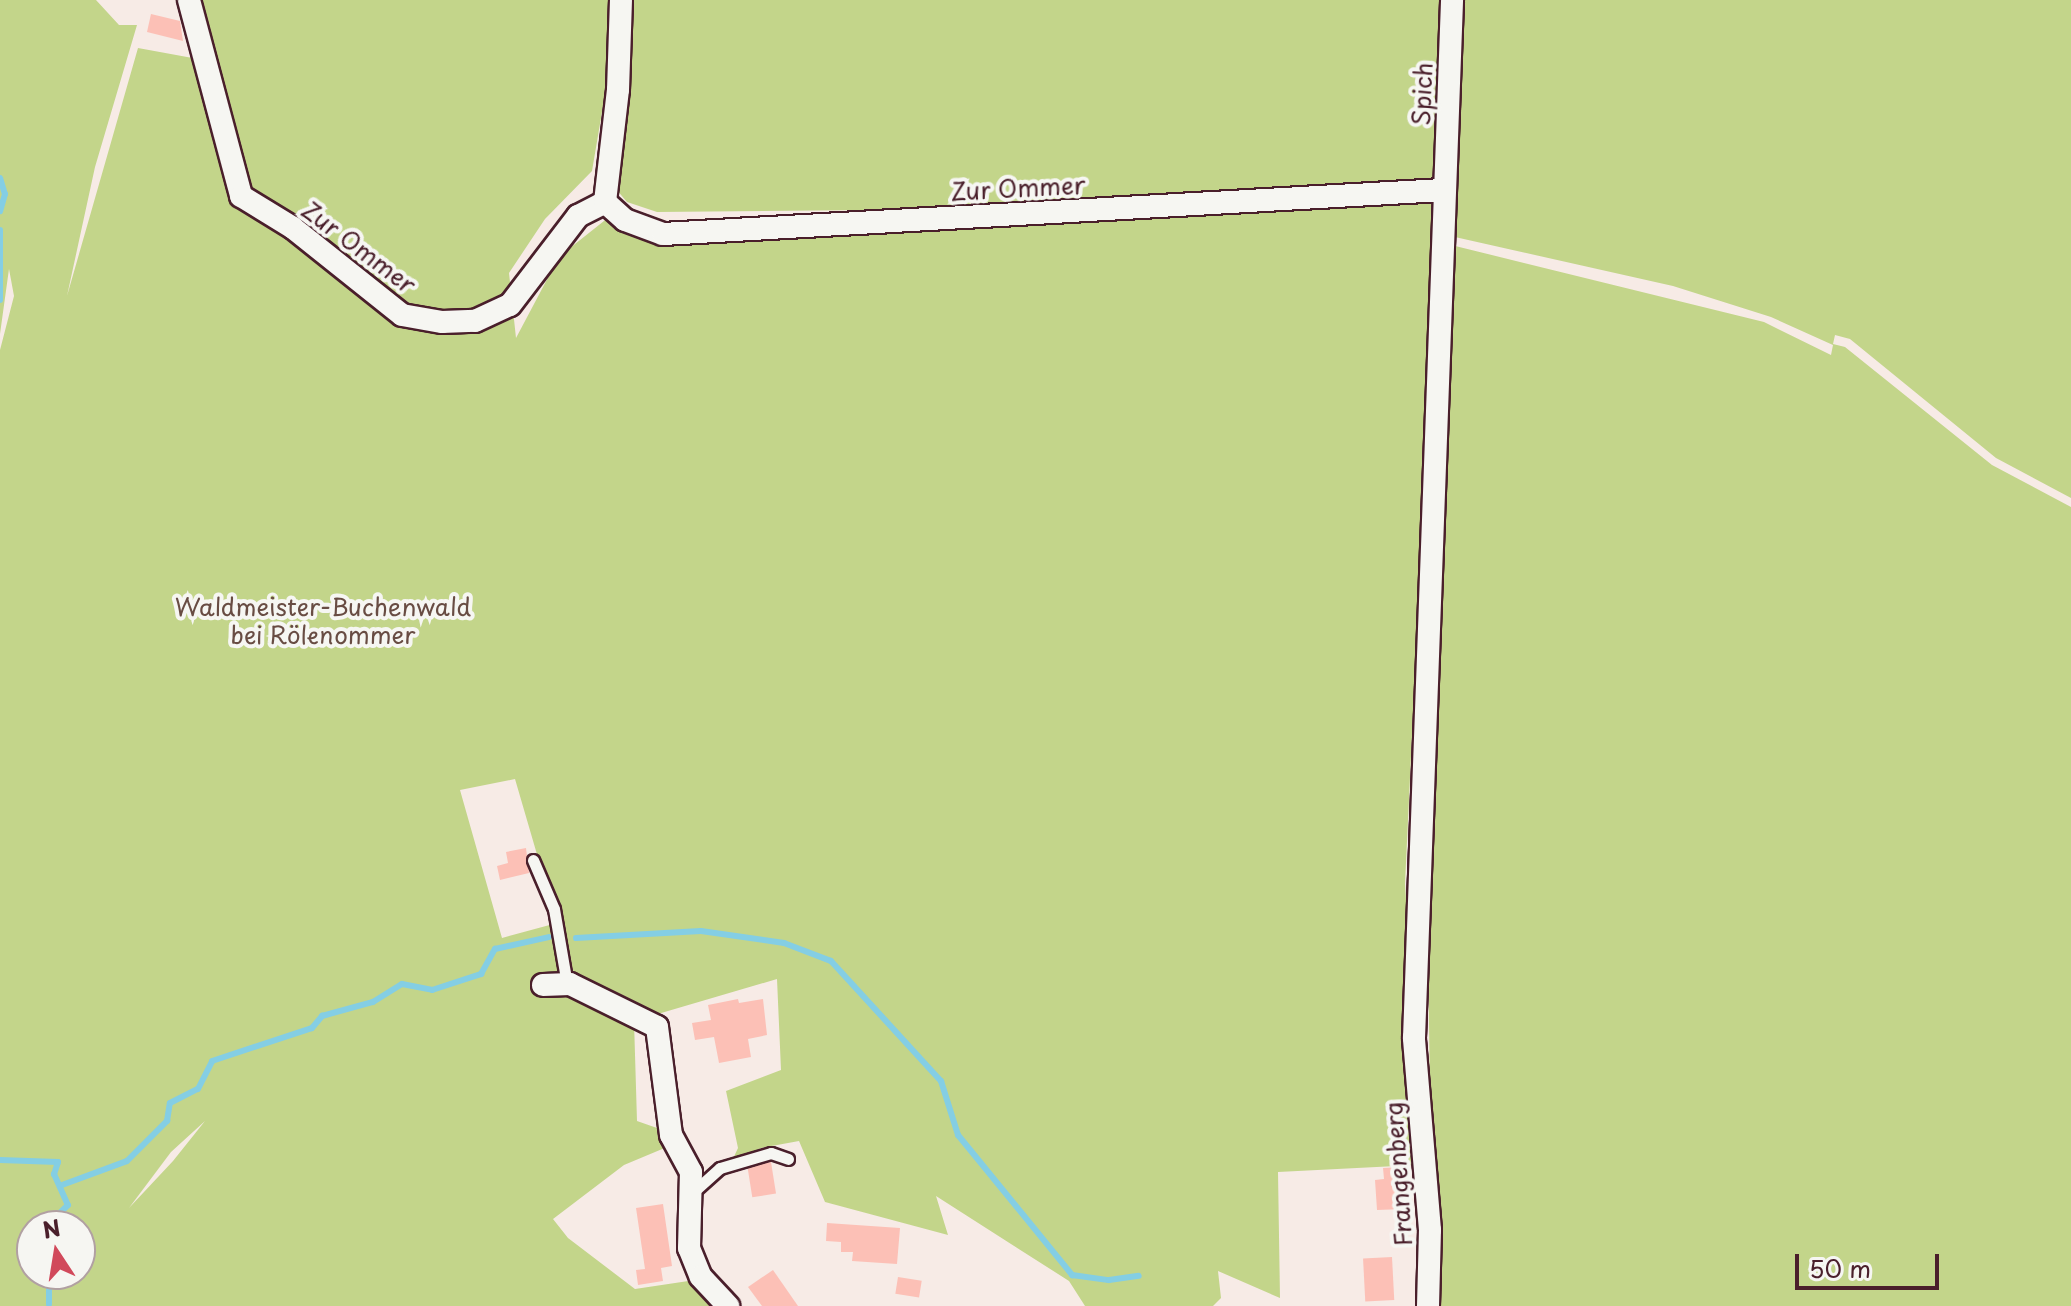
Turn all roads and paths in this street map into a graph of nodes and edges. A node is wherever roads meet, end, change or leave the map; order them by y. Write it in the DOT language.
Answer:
graph roads {
  1 [pos="189,0"];
  2 [pos="621,0"];
  3 [pos="1452,0"];
  4 [pos="1443,190"];
  5 [pos="605,202"];
  6 [pos="533,860"];
  7 [pos="567,984"];
  8 [pos="543,985"];
  9 [pos="1414,1038"];
  10 [pos="788,1159"];
  11 [pos="690,1194"];
  12 [pos="728,1306"];
  13 [pos="1428,1306"];
  1 -- 5 [label="street, Zur Ommer"];
  2 -- 5 [label="street"];
  3 -- 4 [label="street, Spich"];
  4 -- 5 [label="street, Zur Ommer"];
  4 -- 9 [label="street, Spich"];
  6 -- 7 [label="lane"];
  7 -- 8 [label="street"];
  7 -- 11 [label="street"];
  9 -- 13 [label="street, Frangenberg"];
  10 -- 11 [label="lane"];
  11 -- 12 [label="street"];
}
